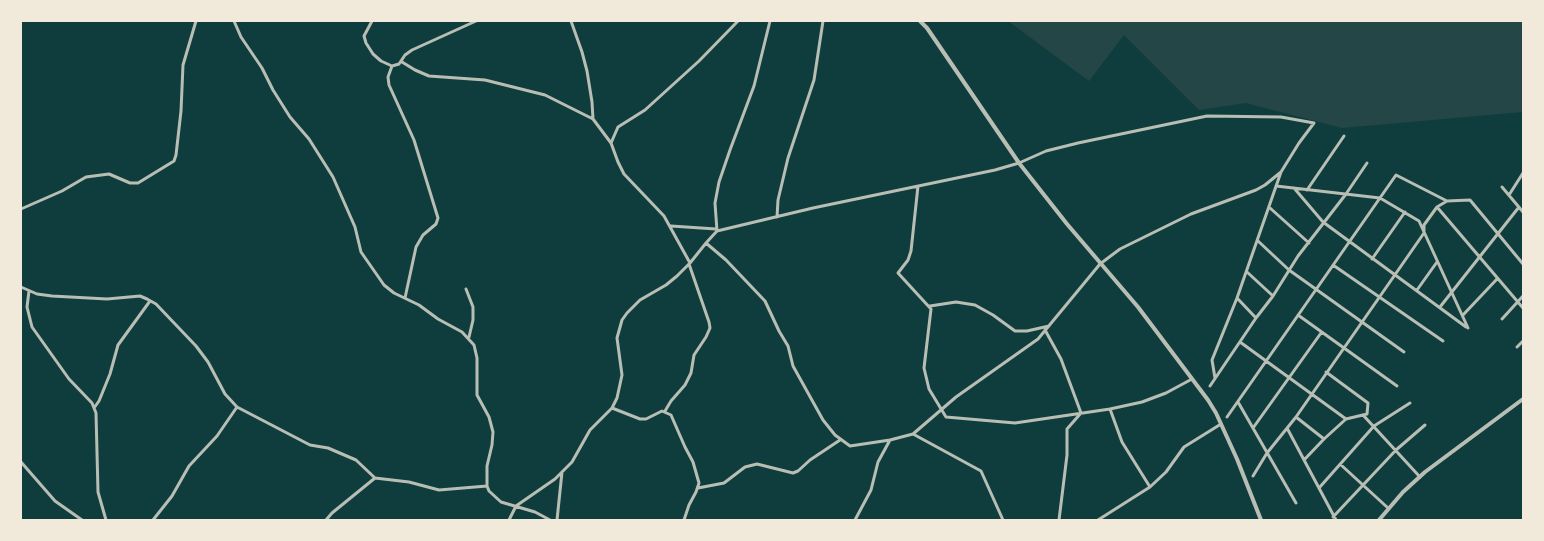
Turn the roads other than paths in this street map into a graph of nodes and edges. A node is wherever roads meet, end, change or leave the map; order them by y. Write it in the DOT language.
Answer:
graph roads {
  1 [pos="196,21"];
  2 [pos="234,21"];
  3 [pos="372,21"];
  4 [pos="476,21"];
  5 [pos="571,21"];
  6 [pos="738,21"];
  7 [pos="770,21"];
  8 [pos="822,21"];
  9 [pos="920,21"];
  10 [pos="402,62"];
  11 [pos="392,66"];
  12 [pos="593,119"];
  13 [pos="1344,136"];
  14 [pos="610,143"];
  15 [pos="1019,163"];
  16 [pos="1367,163"];
  17 [pos="1281,172"];
  18 [pos="1523,173"];
  19 [pos="918,186"];
  20 [pos="1276,186"];
  21 [pos="1502,187"];
  22 [pos="1294,188"];
  23 [pos="1307,190"];
  24 [pos="1346,194"];
  25 [pos="1509,195"];
  26 [pos="1380,198"];
  27 [pos="1447,201"];
  28 [pos="1437,207"];
  29 [pos="1519,207"];
  30 [pos="1270,208"];
  31 [pos="21,209"];
  32 [pos="1405,212"];
  33 [pos="1523,212"];
  34 [pos="777,217"];
  35 [pos="1323,222"];
  36 [pos="671,226"];
  37 [pos="716,230"];
  38 [pos="1424,233"];
  39 [pos="1497,234"];
  40 [pos="1258,241"];
  41 [pos="1349,242"];
  42 [pos="706,243"];
  43 [pos="1309,243"];
  44 [pos="1479,257"];
  45 [pos="1372,259"];
  46 [pos="1437,262"];
  47 [pos="689,263"];
  48 [pos="1100,264"];
  49 [pos="1523,264"];
  50 [pos="1333,265"];
  51 [pos="1289,270"];
  52 [pos="1247,272"];
  53 [pos="1395,275"];
  54 [pos="1497,279"];
  55 [pos="21,287"];
  56 [pos="466,289"];
  57 [pos="1316,289"];
  58 [pos="1417,290"];
  59 [pos="29,291"];
  60 [pos="1451,293"];
  61 [pos="1273,296"];
  62 [pos="1379,296"];
  63 [pos="1523,296"];
  64 [pos="405,298"];
  65 [pos="1237,298"];
  66 [pos="150,301"];
  67 [pos="1518,302"];
  68 [pos="930,306"];
  69 [pos="1440,307"];
  70 [pos="1523,308"];
  71 [pos="1298,315"];
  72 [pos="1463,316"];
  73 [pos="1256,318"];
  74 [pos="1502,319"];
  75 [pos="1361,322"];
  76 [pos="1049,326"];
  77 [pos="1045,330"];
  78 [pos="1321,333"];
  79 [pos="469,337"];
  80 [pos="1443,341"];
  81 [pos="1523,341"];
  82 [pos="1240,342"];
  83 [pos="1517,347"];
  84 [pos="1344,349"];
  85 [pos="1404,352"];
  86 [pos="1265,361"];
  87 [pos="1326,372"];
  88 [pos="1215,378"];
  89 [pos="1289,378"];
  90 [pos="1192,379"];
  91 [pos="1210,386"];
  92 [pos="1398,386"];
  93 [pos="1311,394"];
  94 [pos="1523,399"];
  95 [pos="1238,402"];
  96 [pos="1410,403"];
  97 [pos="237,407"];
  98 [pos="94,408"];
  99 [pos="612,408"];
  100 [pos="1110,409"];
  101 [pos="940,410"];
  102 [pos="666,411"];
  103 [pos="1081,413"];
  104 [pos="1363,415"];
  105 [pos="1296,416"];
  106 [pos="1227,417"];
  107 [pos="1346,419"];
  108 [pos="1221,424"];
  109 [pos="1425,425"];
  110 [pos="1374,426"];
  111 [pos="1253,428"];
  112 [pos="1287,428"];
  113 [pos="913,434"];
  114 [pos="1324,439"];
  115 [pos="840,440"];
  116 [pos="890,440"];
  117 [pos="1396,450"];
  118 [pos="1267,453"];
  119 [pos="1304,460"];
  120 [pos="21,462"];
  121 [pos="1340,464"];
  122 [pos="562,472"];
  123 [pos="1253,476"];
  124 [pos="1420,477"];
  125 [pos="376,478"];
  126 [pos="1362,484"];
  127 [pos="487,486"];
  128 [pos="1150,487"];
  129 [pos="698,488"];
  130 [pos="1319,488"];
  131 [pos="1296,503"];
  132 [pos="516,506"];
  133 [pos="1388,508"];
  134 [pos="1335,518"];
  135 [pos="82,520"];
  136 [pos="106,520"];
  137 [pos="153,520"];
  138 [pos="326,520"];
  139 [pos="509,520"];
  140 [pos="550,520"];
  141 [pos="557,520"];
  142 [pos="684,520"];
  143 [pos="855,520"];
  144 [pos="1003,520"];
  145 [pos="1059,520"];
  146 [pos="1098,520"];
  147 [pos="1261,520"];
  148 [pos="1379,520"];
  1 -- 31 [label="street"];
  2 -- 64 [label="street"];
  3 -- 11 [label="street"];
  4 -- 10 [label="street"];
  5 -- 12 [label="street"];
  6 -- 14 [label="street"];
  7 -- 37 [label="street"];
  8 -- 34 [label="street"];
  9 -- 15 [label="street"];
  10 -- 11 [label="street"];
  10 -- 12 [label="street"];
  11 -- 64 [label="street"];
  12 -- 14 [label="street"];
  13 -- 23 [label="street"];
  14 -- 36 [label="street"];
  15 -- 17 [label="street"];
  15 -- 19 [label="street"];
  15 -- 48 [label="street"];
  16 -- 24 [label="street"];
  17 -- 20 [label="street"];
  17 -- 48 [label="street"];
  18 -- 25 [label="street"];
  19 -- 34 [label="street"];
  19 -- 68 [label="street"];
  20 -- 22 [label="street"];
  20 -- 30 [label="street"];
  21 -- 25 [label="street"];
  22 -- 23 [label="street"];
  22 -- 35 [label="street"];
  23 -- 24 [label="street"];
  24 -- 26 [label="street"];
  24 -- 35 [label="street"];
  25 -- 29 [label="street"];
  26 -- 27 [label="street"];
  26 -- 32 [label="street"];
  26 -- 41 [label="street"];
  27 -- 28 [label="street"];
  27 -- 39 [label="street"];
  28 -- 38 [label="street"];
  28 -- 44 [label="street"];
  29 -- 33 [label="street"];
  29 -- 39 [label="street"];
  30 -- 40 [label="street"];
  30 -- 43 [label="street"];
  32 -- 38 [label="street"];
  32 -- 45 [label="street"];
  34 -- 37 [label="street"];
  35 -- 41 [label="street"];
  35 -- 43 [label="street"];
  36 -- 37 [label="street"];
  36 -- 47 [label="street"];
  37 -- 42 [label="street"];
  38 -- 46 [label="street"];
  38 -- 53 [label="street"];
  39 -- 44 [label="street"];
  39 -- 49 [label="street"];
  40 -- 51 [label="street"];
  40 -- 52 [label="street"];
  41 -- 45 [label="street"];
  41 -- 50 [label="street"];
  42 -- 47 [label="street"];
  42 -- 115 [label="street"];
  43 -- 51 [label="street"];
  44 -- 54 [label="street"];
  44 -- 60 [label="street"];
  45 -- 53 [label="street"];
  46 -- 58 [label="street"];
  46 -- 60 [label="street"];
  47 -- 99 [label="street"];
  47 -- 102 [label="street"];
  48 -- 76 [label="street"];
  48 -- 90 [label="street"];
  50 -- 57 [label="street"];
  50 -- 62 [label="street"];
  51 -- 57 [label="street"];
  51 -- 61 [label="street"];
  52 -- 61 [label="street"];
  52 -- 65 [label="street"];
  53 -- 58 [label="street"];
  53 -- 62 [label="street"];
  54 -- 67 [label="street"];
  54 -- 72 [label="street"];
  55 -- 59 [label="street"];
  56 -- 79 [label="street"];
  57 -- 71 [label="street"];
  57 -- 75 [label="street"];
  58 -- 69 [label="street"];
  59 -- 66 [label="street"];
  59 -- 98 [label="street"];
  60 -- 69 [label="street"];
  60 -- 72 [label="street"];
  61 -- 73 [label="street"];
  62 -- 75 [label="street"];
  62 -- 80 [label="street"];
  63 -- 67 [label="street"];
  64 -- 79 [label="street"];
  65 -- 73 [label="street"];
  65 -- 88 [label="street"];
  66 -- 97 [label="street"];
  66 -- 98 [label="street"];
  67 -- 70 [label="street"];
  67 -- 74 [label="street"];
  68 -- 76 [label="street"];
  68 -- 101 [label="street"];
  69 -- 72 [label="street"];
  71 -- 78 [label="street"];
  71 -- 86 [label="street"];
  73 -- 82 [label="street"];
  75 -- 84 [label="street"];
  75 -- 85 [label="street"];
  76 -- 77 [label="street"];
  77 -- 101 [label="street"];
  77 -- 103 [label="street"];
  78 -- 84 [label="street"];
  78 -- 89 [label="street"];
  79 -- 127 [label="street"];
  81 -- 83 [label="street"];
  82 -- 86 [label="street"];
  82 -- 88 [label="street"];
  84 -- 87 [label="street"];
  84 -- 92 [label="street"];
  86 -- 89 [label="street"];
  86 -- 95 [label="street"];
  87 -- 93 [label="street"];
  87 -- 104 [label="street"];
  88 -- 91 [label="street"];
  89 -- 93 [label="street"];
  89 -- 111 [label="street"];
  90 -- 100 [label="street"];
  90 -- 108 [label="street"];
  93 -- 105 [label="street"];
  93 -- 107 [label="street"];
  94 -- 124 [label="street"];
  95 -- 106 [label="street"];
  95 -- 111 [label="street"];
  96 -- 110 [label="street"];
  97 -- 125 [label="street"];
  97 -- 137 [label="street"];
  98 -- 136 [label="street"];
  99 -- 102 [label="street"];
  99 -- 122 [label="street"];
  100 -- 103 [label="street"];
  100 -- 128 [label="street"];
  101 -- 103 [label="street"];
  101 -- 113 [label="street"];
  102 -- 129 [label="street"];
  103 -- 145 [label="street"];
  104 -- 107 [label="street"];
  104 -- 110 [label="street"];
  105 -- 112 [label="street"];
  105 -- 114 [label="street"];
  107 -- 114 [label="street"];
  108 -- 128 [label="street"];
  108 -- 147 [label="street"];
  109 -- 117 [label="street"];
  110 -- 117 [label="street"];
  110 -- 121 [label="street"];
  111 -- 118 [label="street"];
  112 -- 118 [label="street"];
  112 -- 119 [label="street"];
  113 -- 116 [label="street"];
  113 -- 144 [label="street"];
  114 -- 119 [label="street"];
  115 -- 116 [label="street"];
  115 -- 129 [label="street"];
  116 -- 143 [label="street"];
  117 -- 124 [label="street"];
  117 -- 126 [label="street"];
  118 -- 123 [label="street"];
  118 -- 131 [label="street"];
  119 -- 130 [label="street"];
  120 -- 135 [label="street"];
  121 -- 126 [label="street"];
  121 -- 130 [label="street"];
  122 -- 132 [label="street"];
  122 -- 141 [label="street"];
  124 -- 133 [label="street"];
  125 -- 127 [label="street"];
  125 -- 138 [label="street"];
  126 -- 133 [label="street"];
  126 -- 134 [label="street"];
  127 -- 132 [label="street"];
  128 -- 146 [label="street"];
  129 -- 142 [label="street"];
  130 -- 134 [label="street"];
  132 -- 139 [label="street"];
  132 -- 140 [label="street"];
  133 -- 148 [label="street"];
}
